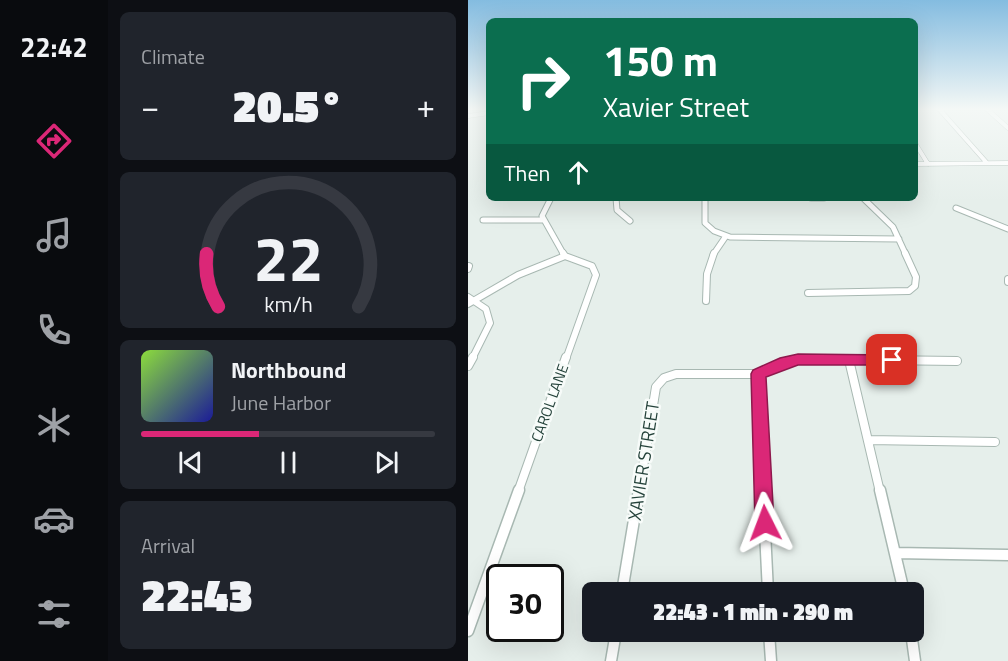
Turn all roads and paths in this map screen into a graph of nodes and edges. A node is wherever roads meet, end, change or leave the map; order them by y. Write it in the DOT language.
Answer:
graph roads {
  1 [pos="967,141"];
  2 [pos="918,148"];
  3 [pos="1008,163"];
  4 [pos="918,164"];
  5 [pos="928,164"];
  6 [pos="987,164"];
  7 [pos="549,201"];
  8 [pos="616,201"];
  9 [pos="705,201"];
  10 [pos="866,201"];
  11 [pos="956,208"];
  12 [pos="483,220"];
  13 [pos="543,220"];
  14 [pos="630,221"];
  15 [pos="1008,229"];
  16 [pos="726,236"];
  17 [pos="899,239"];
  18 [pos="565,256"];
  19 [pos="808,293"];
  20 [pos="470,300"];
  21 [pos="706,301"];
  22 [pos="849,360"];
  23 [pos="957,361"];
  24 [pos="468,366"];
  25 [pos="758,374"];
  26 [pos="868,440"];
  27 [pos="995,442"];
  28 [pos="895,553"];
  29 [pos="1008,555"];
  30 [pos="624,582"];
  31 [pos="768,582"];
  32 [pos="902,582"];
  33 [pos="468,630"];
  34 [pos="614,642"];
  35 [pos="770,642"];
  36 [pos="912,642"];
  37 [pos="611,661"];
  38 [pos="771,661"];
  39 [pos="915,661"];
  1 -- 6 [label="street"];
  2 -- 5 [label="street"];
  3 -- 6 [label="street"];
  4 -- 5 [label="street"];
  5 -- 6 [label="street"];
  7 -- 13 [label="street"];
  8 -- 14 [label="street"];
  9 -- 16 [label="street"];
  10 -- 17 [label="street"];
  11 -- 15 [label="street"];
  12 -- 13 [label="street"];
  13 -- 18 [label="street"];
  16 -- 17 [label="street"];
  16 -- 21 [label="street"];
  17 -- 19 [label="street"];
  18 -- 20 [label="street"];
  18 -- 33 [label="street, CAROL LANE"];
  20 -- 24 [label="street"];
  22 -- 23 [label="street, XAVIER STREET"];
  22 -- 25 [label="street, XAVIER STREET"];
  22 -- 26 [label="street"];
  25 -- 30 [label="street, XAVIER STREET"];
  25 -- 31 [label="street"];
  26 -- 27 [label="street"];
  26 -- 28 [label="street"];
  28 -- 29 [label="street"];
  28 -- 32 [label="street"];
  34 -- 37 [label="street"];
  35 -- 38 [label="street"];
  36 -- 39 [label="street"];
}
